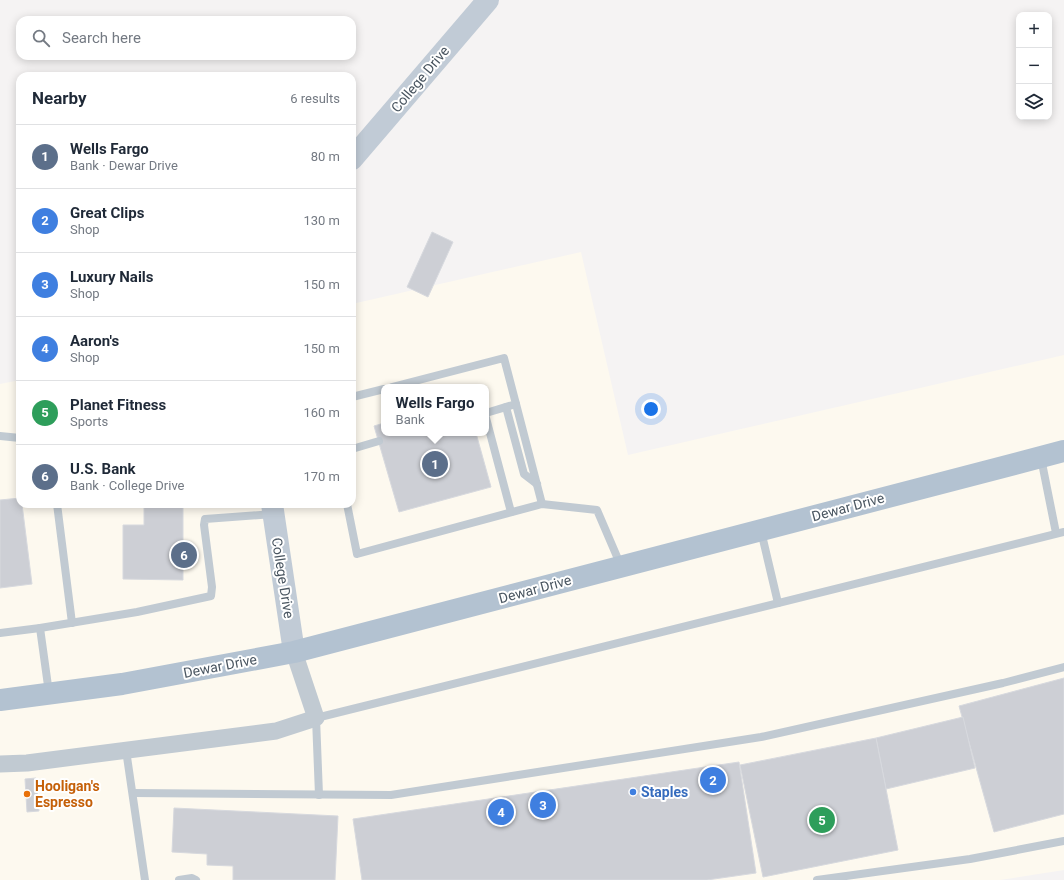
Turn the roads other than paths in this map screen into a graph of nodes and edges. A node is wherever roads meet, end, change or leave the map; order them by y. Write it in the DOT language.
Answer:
graph roads {
  1 [pos="488,0"];
  2 [pos="356,154"];
  3 [pos="404,384"];
  4 [pos="381,390"];
  5 [pos="356,396"];
  6 [pos="516,404"];
  7 [pos="506,407"];
  8 [pos="489,412"];
  9 [pos="489,429"];
  10 [pos="0,436"];
  11 [pos="16,438"];
  12 [pos="379,442"];
  13 [pos="356,448"];
  14 [pos="1064,451"];
  15 [pos="1040,457"];
  16 [pos="537,484"];
  17 [pos="542,504"];
  18 [pos="58,508"];
  19 [pos="348,508"];
  20 [pos="273,509"];
  21 [pos="511,512"];
  22 [pos="761,530"];
  23 [pos="1060,533"];
  24 [pos="621,566"];
  25 [pos="778,603"];
  26 [pos="72,623"];
  27 [pos="40,628"];
  28 [pos="0,633"];
  29 [pos="294,652"];
  30 [pos="1064,666"];
  31 [pos="49,694"];
  32 [pos="0,700"];
  33 [pos="316,718"];
  34 [pos="126,750"];
  35 [pos="0,764"];
  36 [pos="132,793"];
  37 [pos="319,795"];
  38 [pos="1064,841"];
  39 [pos="145,880"];
  40 [pos="179,880"];
  41 [pos="196,880"];
  42 [pos="817,880"];
  1 -- 2 [label="main road, College Drive"];
  3 -- 6 [label="lane"];
  4 -- 5 [label="lane"];
  6 -- 7 [label="lane"];
  6 -- 16 [label="lane"];
  7 -- 8 [label="lane"];
  7 -- 16 [label="lane"];
  9 -- 21 [label="lane"];
  10 -- 11 [label="lane"];
  12 -- 13 [label="lane"];
  14 -- 15 [label="main road, Dewar Drive"];
  15 -- 22 [label="main road, Dewar Drive"];
  15 -- 23 [label="lane"];
  16 -- 17 [label="lane"];
  17 -- 21 [label="lane"];
  17 -- 24 [label="lane"];
  18 -- 26 [label="lane"];
  19 -- 21 [label="lane"];
  20 -- 26 [label="lane"];
  20 -- 29 [label="main road, College Drive"];
  22 -- 24 [label="main road, Dewar Drive"];
  22 -- 25 [label="lane"];
  23 -- 25 [label="lane"];
  24 -- 29 [label="main road, Dewar Drive"];
  25 -- 33 [label="lane"];
  26 -- 27 [label="lane"];
  27 -- 28 [label="lane"];
  27 -- 31 [label="lane"];
  29 -- 31 [label="main road, Dewar Drive"];
  29 -- 33 [label="street"];
  30 -- 37 [label="lane"];
  31 -- 32 [label="main road, Dewar Drive"];
  33 -- 34 [label="street"];
  33 -- 37 [label="lane"];
  34 -- 35 [label="street"];
  34 -- 36 [label="lane"];
  36 -- 37 [label="lane"];
  36 -- 39 [label="lane"];
  38 -- 42 [label="lane"];
  40 -- 41 [label="lane"];
}
